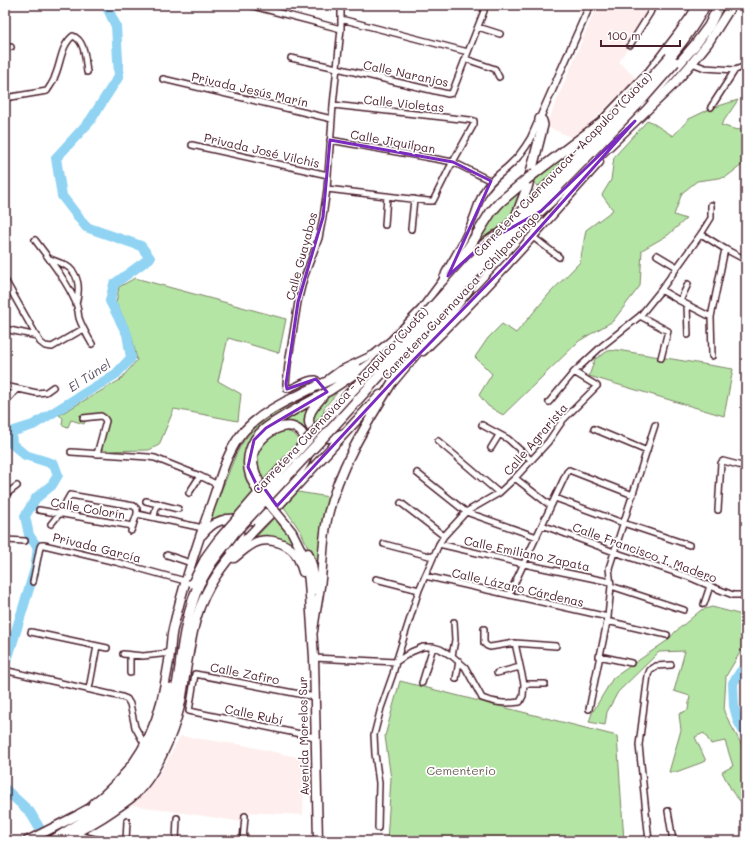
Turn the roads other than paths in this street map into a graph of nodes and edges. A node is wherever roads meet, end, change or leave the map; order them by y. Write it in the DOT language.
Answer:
graph roads {
  1 [pos="249,5"];
  2 [pos="341,5"];
  3 [pos="481,5"];
  4 [pos="590,5"];
  5 [pos="653,5"];
  6 [pos="698,5"];
  7 [pos="705,5"];
  8 [pos="714,5"];
  9 [pos="719,5"];
  10 [pos="732,5"];
  11 [pos="341,18"];
  12 [pos="478,27"];
  13 [pos="341,29"];
  14 [pos="500,34"];
  15 [pos="630,45"];
  16 [pos="11,47"];
  17 [pos="5,49"];
  18 [pos="468,52"];
  19 [pos="291,58"];
  20 [pos="466,59"];
  21 [pos="692,63"];
  22 [pos="745,67"];
  23 [pos="337,68"];
  24 [pos="735,70"];
  25 [pos="87,72"];
  26 [pos="499,77"];
  27 [pos="163,79"];
  28 [pos="5,98"];
  29 [pos="333,105"];
  30 [pos="711,107"];
  31 [pos="332,119"];
  32 [pos="540,119"];
  33 [pos="635,120"];
  34 [pos="330,140"];
  35 [pos="192,145"];
  36 [pos="453,162"];
  37 [pos="328,175"];
  38 [pos="491,181"];
  39 [pos="327,188"];
  40 [pos="387,196"];
  41 [pos="414,199"];
  42 [pos="711,205"];
  43 [pos="385,225"];
  44 [pos="411,229"];
  45 [pos="701,234"];
  46 [pos="533,237"];
  47 [pos="35,240"];
  48 [pos="725,249"];
  49 [pos="657,255"];
  50 [pos="559,257"];
  51 [pos="50,259"];
  52 [pos="746,260"];
  53 [pos="676,268"];
  54 [pos="444,278"];
  55 [pos="5,280"];
  56 [pos="688,284"];
  57 [pos="468,290"];
  58 [pos="661,290"];
  59 [pos="445,291"];
  60 [pos="680,301"];
  61 [pos="76,304"];
  62 [pos="687,305"];
  63 [pos="640,316"];
  64 [pos="711,316"];
  65 [pos="5,329"];
  66 [pos="83,329"];
  67 [pos="37,336"];
  68 [pos="688,336"];
  69 [pos="92,344"];
  70 [pos="712,356"];
  71 [pos="661,358"];
  72 [pos="378,359"];
  73 [pos="574,372"];
  74 [pos="393,381"];
  75 [pos="321,384"];
  76 [pos="5,386"];
  77 [pos="53,387"];
  78 [pos="17,389"];
  79 [pos="328,392"];
  80 [pos="5,402"];
  81 [pos="549,402"];
  82 [pos="83,418"];
  83 [pos="482,425"];
  84 [pos="655,425"];
  85 [pos="594,429"];
  86 [pos="347,432"];
  87 [pos="499,435"];
  88 [pos="438,440"];
  89 [pos="491,448"];
  90 [pos="647,451"];
  91 [pos="71,452"];
  92 [pos="96,454"];
  93 [pos="531,460"];
  94 [pos="746,467"];
  95 [pos="417,474"];
  96 [pos="200,476"];
  97 [pos="515,478"];
  98 [pos="218,484"];
  99 [pos="17,486"];
  100 [pos="258,486"];
  101 [pos="189,492"];
  102 [pos="499,493"];
  103 [pos="5,495"];
  104 [pos="633,495"];
  105 [pos="555,498"];
  106 [pos="146,501"];
  107 [pos="157,503"];
  108 [pos="402,503"];
  109 [pos="551,506"];
  110 [pos="178,509"];
  111 [pos="39,510"];
  112 [pos="718,510"];
  113 [pos="137,511"];
  114 [pos="466,512"];
  115 [pos="60,513"];
  116 [pos="154,517"];
  117 [pos="226,520"];
  118 [pos="286,521"];
  119 [pos="623,523"];
  120 [pos="51,524"];
  121 [pos="542,525"];
  122 [pos="203,528"];
  123 [pos="444,536"];
  124 [pos="537,537"];
  125 [pos="5,540"];
  126 [pos="199,540"];
  127 [pos="25,541"];
  128 [pos="384,544"];
  129 [pos="438,544"];
  130 [pos="689,545"];
  131 [pos="614,552"];
  132 [pos="167,556"];
  133 [pos="433,557"];
  134 [pos="191,563"];
  135 [pos="524,564"];
  136 [pos="224,566"];
  137 [pos="216,576"];
  138 [pos="425,576"];
  139 [pos="376,579"];
  140 [pos="185,581"];
  141 [pos="33,582"];
  142 [pos="611,584"];
  143 [pos="710,586"];
  144 [pos="419,590"];
  145 [pos="744,593"];
  146 [pos="509,595"];
  147 [pos="317,599"];
  148 [pos="704,604"];
  149 [pos="310,608"];
  150 [pos="684,610"];
  151 [pos="186,614"];
  152 [pos="607,619"];
  153 [pos="454,622"];
  154 [pos="484,629"];
  155 [pos="313,631"];
  156 [pos="31,632"];
  157 [pos="667,635"];
  158 [pos="515,643"];
  159 [pos="97,646"];
  160 [pos="556,646"];
  161 [pos="433,647"];
  162 [pos="107,648"];
  163 [pos="170,653"];
  164 [pos="123,654"];
  165 [pos="130,655"];
  166 [pos="452,656"];
  167 [pos="599,656"];
  168 [pos="314,658"];
  169 [pos="459,661"];
  170 [pos="396,662"];
  171 [pos="631,663"];
  172 [pos="671,665"];
  173 [pos="520,667"];
  174 [pos="8,671"];
  175 [pos="130,673"];
  176 [pos="497,673"];
  177 [pos="456,679"];
  178 [pos="422,683"];
  179 [pos="524,684"];
  180 [pos="545,684"];
  181 [pos="88,690"];
  182 [pos="315,697"];
  183 [pos="589,709"];
  184 [pos="189,711"];
  185 [pos="315,737"];
  186 [pos="145,745"];
  187 [pos="668,811"];
  188 [pos="80,814"];
  189 [pos="245,816"];
  190 [pos="177,818"];
  191 [pos="127,821"];
  192 [pos="378,828"];
  193 [pos="71,833"];
  194 [pos="27,841"];
  195 [pos="52,841"];
  196 [pos="59,841"];
  197 [pos="103,841"];
  198 [pos="126,841"];
  199 [pos="176,841"];
  200 [pos="243,841"];
  201 [pos="318,841"];
  202 [pos="649,841"];
  203 [pos="673,841"];
  1 -- 13 [label="street"];
  2 -- 11 [label="street, Calle Guayabos"];
  3 -- 12 [label="street, Calle Naranjos"];
  4 -- 32 [label="street"];
  5 -- 15 [label="street"];
  6 -- 59 [label="highway, bridge"];
  7 -- 151 [label="highway, Carretera Cuernavaca - Acapulco (Cuota), bridge"];
  8 -- 151 [label="highway, Carretera Cuernavaca - Acapulco (Cuota), bridge"];
  9 -- 32 [label="highway"];
  10 -- 21 [label="main road, Carretera Cuernavaca - Chilpancingo"];
  11 -- 13 [label="street, Calle Guayabos"];
  11 -- 18 [label="street"];
  12 -- 14 [label="street"];
  12 -- 18 [label="street, Calle Naranjos"];
  13 -- 23 [label="street, Calle Guayabos"];
  16 -- 17 [label="street"];
  18 -- 20 [label="street, Calle Naranjos"];
  19 -- 23 [label="street"];
  20 -- 23 [label="street, Calle Naranjos"];
  20 -- 26 [label="street"];
  21 -- 24 [label="street"];
  21 -- 33 [label="main road, Carretera Cuernavaca - Chilpancingo"];
  22 -- 24 [label="street"];
  23 -- 29 [label="street, Calle Guayabos"];
  24 -- 30 [label="street"];
  25 -- 28 [label="street"];
  27 -- 31 [label="street, Privada Jesús Marín"];
  29 -- 31 [label="street, Calle Guayabos"];
  29 -- 36 [label="street, Calle Violetas"];
  31 -- 34 [label="street, Calle Guayabos"];
  32 -- 38 [label="street"];
  33 -- 46 [label="main road, Carretera Cuernavaca - Chilpancingo"];
  33 -- 59 [label="main road, Carretera Cuernavaca - Chilpancingo"];
  34 -- 36 [label="street, Calle Jiquilpan"];
  34 -- 37 [label="street, Calle Guayabos"];
  35 -- 37 [label="street, Privada José Vilchis"];
  36 -- 38 [label="street, Calle Jiquilpan"];
  36 -- 41 [label="street"];
  37 -- 39 [label="street, Calle Guayabos"];
  38 -- 54 [label="street"];
  39 -- 40 [label="street"];
  39 -- 75 [label="street, Calle Guayabos"];
  40 -- 41 [label="street"];
  40 -- 43 [label="street"];
  41 -- 44 [label="street"];
  42 -- 45 [label="street"];
  45 -- 48 [label="street"];
  45 -- 53 [label="street"];
  46 -- 50 [label="street"];
  46 -- 74 [label="main road, Carretera Cuernavaca - Chilpancingo"];
  47 -- 51 [label="street"];
  48 -- 52 [label="street"];
  48 -- 64 [label="street"];
  49 -- 53 [label="street"];
  51 -- 61 [label="street"];
  51 -- 61 [label="street"];
  53 -- 58 [label="street"];
  54 -- 59 [label="main road"];
  54 -- 75 [label="street"];
  55 -- 67 [label="street"];
  56 -- 60 [label="street"];
  57 -- 74 [label="highway"];
  58 -- 60 [label="street"];
  58 -- 63 [label="street"];
  59 -- 72 [label="main road, Carretera Cuernavaca - Chilpancingo"];
  60 -- 62 [label="street"];
  61 -- 66 [label="street"];
  62 -- 64 [label="street"];
  62 -- 68 [label="street"];
  63 -- 71 [label="street"];
  63 -- 73 [label="street"];
  64 -- 70 [label="street"];
  65 -- 67 [label="street"];
  66 -- 67 [label="street"];
  66 -- 69 [label="street"];
  72 -- 75 [label="main road"];
  72 -- 79 [label="main road, Carretera Cuernavaca - Chilpancingo"];
  73 -- 81 [label="street"];
  73 -- 93 [label="street, Calle Agrarista"];
  74 -- 86 [label="main road"];
  74 -- 147 [label="main road, Carretera Cuernavaca - Chilpancingo"];
  75 -- 98 [label="main road"];
  76 -- 78 [label="street"];
  77 -- 78 [label="street"];
  78 -- 80 [label="street"];
  79 -- 86 [label="main road"];
  79 -- 100 [label="main road, Carretera Cuernavaca - Chilpancingo"];
  82 -- 92 [label="street"];
  83 -- 87 [label="street"];
  84 -- 90 [label="street"];
  85 -- 90 [label="street"];
  86 -- 136 [label="main road"];
  87 -- 89 [label="street"];
  87 -- 93 [label="street"];
  88 -- 102 [label="street"];
  90 -- 104 [label="street"];
  91 -- 92 [label="street"];
  92 -- 96 [label="street"];
  93 -- 97 [label="street, Calle Agrarista"];
  94 -- 112 [label="street"];
  95 -- 114 [label="street"];
  96 -- 98 [label="street"];
  96 -- 101 [label="street"];
  97 -- 102 [label="street, Calle Agrarista"];
  97 -- 109 [label="street"];
  98 -- 122 [label="main road"];
  99 -- 103 [label="street"];
  100 -- 117 [label="main road"];
  100 -- 118 [label="main road, bridge"];
  102 -- 114 [label="street, Calle Agrarista"];
  104 -- 105 [label="street"];
  104 -- 119 [label="street"];
  105 -- 109 [label="street"];
  105 -- 119 [label="street"];
  106 -- 107 [label="street"];
  107 -- 110 [label="street"];
  107 -- 116 [label="street"];
  108 -- 123 [label="street"];
  109 -- 121 [label="street"];
  111 -- 115 [label="street, Calle Colorín"];
  113 -- 115 [label="street"];
  113 -- 115 [label="street, Calle Colorín"];
  113 -- 116 [label="street"];
  114 -- 123 [label="street, Calle Agrarista"];
  114 -- 124 [label="street"];
  115 -- 120 [label="street"];
  116 -- 122 [label="street"];
  117 -- 126 [label="main road"];
  117 -- 137 [label="main road"];
  118 -- 147 [label="main road"];
  118 -- 149 [label="main road"];
  119 -- 130 [label="street"];
  119 -- 131 [label="street"];
  121 -- 124 [label="street"];
  121 -- 131 [label="street, Calle Francisco I. Madero"];
  122 -- 126 [label="main road"];
  123 -- 129 [label="street, Calle Agrarista"];
  124 -- 135 [label="street"];
  125 -- 127 [label="street"];
  126 -- 134 [label="main road"];
  128 -- 133 [label="street"];
  129 -- 133 [label="street, Calle Agrarista"];
  129 -- 135 [label="street, Calle Emiliano Zapata"];
  131 -- 142 [label="street"];
  131 -- 143 [label="street, Calle Francisco I. Madero"];
  132 -- 134 [label="street"];
  133 -- 138 [label="street, Calle Agrarista"];
  134 -- 140 [label="main road"];
  135 -- 142 [label="street, Calle Emiliano Zapata"];
  135 -- 146 [label="street"];
  136 -- 137 [label="main road"];
  136 -- 149 [label="main road"];
  137 -- 193 [label="main road"];
  138 -- 144 [label="street, Calle Agrarista"];
  138 -- 146 [label="street, Calle Lázaro Cárdenas"];
  139 -- 144 [label="street"];
  140 -- 141 [label="street, Privada García"];
  140 -- 163 [label="main road"];
  142 -- 150 [label="street, Calle Emiliano Zapata"];
  142 -- 152 [label="street"];
  143 -- 145 [label="street, Calle Francisco I. Madero"];
  143 -- 148 [label="street"];
  144 -- 170 [label="street, Calle Agrarista"];
  146 -- 152 [label="street, Calle Lázaro Cárdenas"];
  147 -- 155 [label="main road, Carretera Cuernavaca - Chilpancingo"];
  149 -- 155 [label="main road"];
  151 -- 188 [label="highway, Carretera Cuernavaca - Acapulco (Cuota)"];
  151 -- 193 [label="highway, Carretera Cuernavaca - Acapulco (Cuota)"];
  152 -- 157 [label="street, Calle Lázaro Cárdenas"];
  152 -- 167 [label="street"];
  153 -- 166 [label="street"];
  154 -- 158 [label="street"];
  155 -- 168 [label="main road, Avenida Morelos Sur"];
  156 -- 159 [label="street"];
  158 -- 160 [label="street"];
  158 -- 173 [label="street"];
  159 -- 162 [label="street"];
  159 -- 181 [label="street"];
  161 -- 166 [label="street"];
  161 -- 170 [label="street"];
  161 -- 178 [label="street"];
  163 -- 165 [label="street"];
  163 -- 186 [label="main road"];
  164 -- 165 [label="street"];
  165 -- 175 [label="street"];
  166 -- 169 [label="street"];
  167 -- 171 [label="street"];
  167 -- 183 [label="street"];
  168 -- 170 [label="street"];
  168 -- 182 [label="main road, Avenida Morelos Sur"];
  169 -- 177 [label="street"];
  169 -- 179 [label="street"];
  170 -- 192 [label="street, Calle Agrarista"];
  172 -- 202 [label="street"];
  173 -- 176 [label="street"];
  173 -- 179 [label="street"];
  174 -- 181 [label="street"];
  179 -- 180 [label="street"];
  181 -- 186 [label="street"];
  182 -- 184 [label="street, Calle Zafiro"];
  182 -- 185 [label="main road, Avenida Morelos Sur"];
  184 -- 185 [label="street, Calle Rubí"];
  185 -- 201 [label="main road, Avenida Morelos Sur"];
  186 -- 188 [label="main road"];
  187 -- 203 [label="street"];
  188 -- 194 [label="main road"];
  189 -- 200 [label="street"];
  190 -- 199 [label="street"];
  191 -- 198 [label="street"];
  193 -- 195 [label="highway, Carretera Cuernavaca - Acapulco (Cuota)"];
  193 -- 196 [label="main road"];
  193 -- 197 [label="street"];
}
